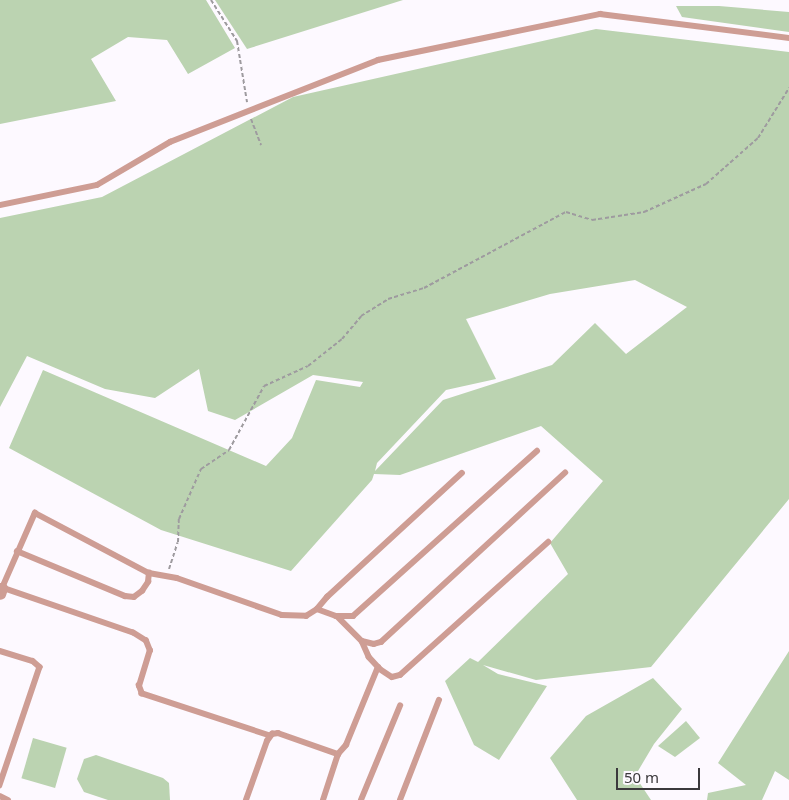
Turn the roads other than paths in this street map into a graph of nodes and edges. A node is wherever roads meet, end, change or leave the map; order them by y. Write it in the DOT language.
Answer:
graph roads {
  1 [pos="789,38"];
  2 [pos="0,204"];
  3 [pos="537,450"];
  4 [pos="462,473"];
  5 [pos="565,473"];
  6 [pos="548,542"];
  7 [pos="17,551"];
  8 [pos="149,573"];
  9 [pos="1,590"];
  10 [pos="317,609"];
  11 [pos="338,616"];
  12 [pos="362,641"];
  13 [pos="0,651"];
  14 [pos="378,667"];
  15 [pos="438,700"];
  16 [pos="400,706"];
  17 [pos="270,736"];
  18 [pos="338,754"];
  19 [pos="0,785"];
  20 [pos="0,796"];
  21 [pos="8,800"];
  22 [pos="246,800"];
  23 [pos="323,800"];
  24 [pos="361,800"];
  25 [pos="400,800"];
  1 -- 2 [label="lane"];
  3 -- 11 [label="lane"];
  4 -- 10 [label="lane"];
  5 -- 12 [label="lane"];
  6 -- 14 [label="lane"];
  7 -- 8 [label="lane"];
  7 -- 8 [label="lane"];
  7 -- 9 [label="lane"];
  8 -- 10 [label="lane"];
  9 -- 17 [label="lane"];
  10 -- 11 [label="lane"];
  11 -- 12 [label="lane"];
  12 -- 14 [label="lane"];
  13 -- 19 [label="lane"];
  14 -- 18 [label="lane"];
  15 -- 25 [label="lane"];
  16 -- 24 [label="lane"];
  17 -- 18 [label="lane"];
  17 -- 22 [label="lane"];
  18 -- 23 [label="lane"];
  20 -- 21 [label="lane"];
}
